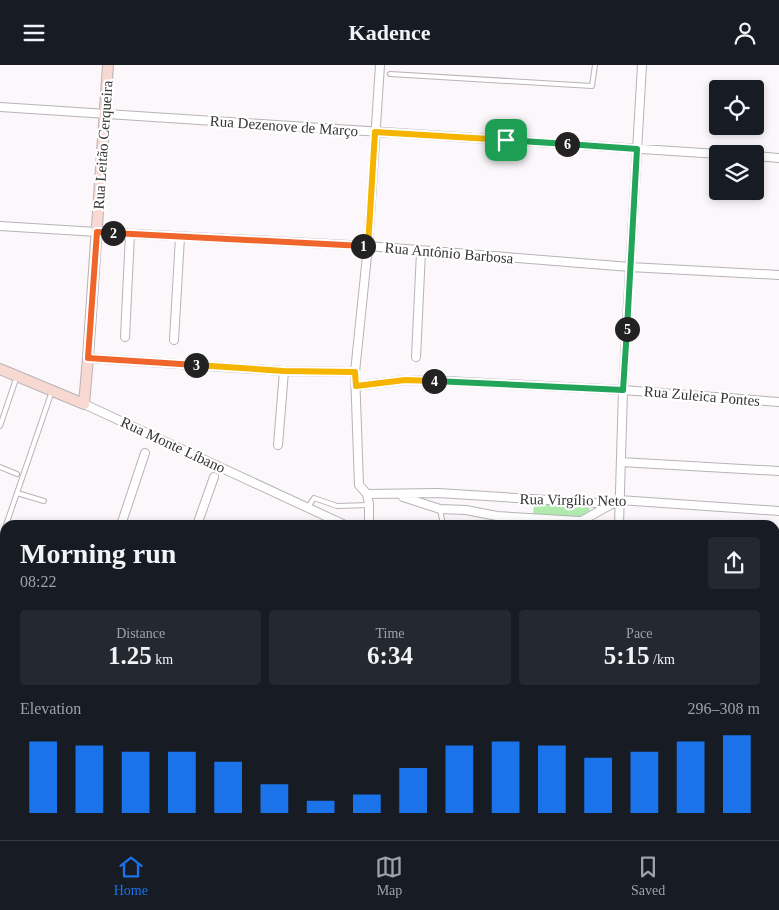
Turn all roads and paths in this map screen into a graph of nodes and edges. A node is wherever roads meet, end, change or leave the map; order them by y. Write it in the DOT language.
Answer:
graph roads {
  1 [pos="108,65"];
  2 [pos="380,65"];
  3 [pos="595,65"];
  4 [pos="642,65"];
  5 [pos="390,74"];
  6 [pos="0,107"];
  7 [pos="105,114"];
  8 [pos="375,132"];
  9 [pos="637,149"];
  10 [pos="709,153"];
  11 [pos="764,157"];
  12 [pos="779,158"];
  13 [pos="0,226"];
  14 [pos="97,232"];
  15 [pos="130,234"];
  16 [pos="180,237"];
  17 [pos="368,246"];
  18 [pos="421,252"];
  19 [pos="630,267"];
  20 [pos="779,275"];
  21 [pos="125,337"];
  22 [pos="174,340"];
  23 [pos="416,357"];
  24 [pos="88,358"];
  25 [pos="0,369"];
  26 [pos="284,371"];
  27 [pos="355,372"];
  28 [pos="17,376"];
  29 [pos="356,386"];
  30 [pos="623,390"];
  31 [pos="52,391"];
  32 [pos="779,402"];
  33 [pos="84,404"];
  34 [pos="0,426"];
  35 [pos="278,445"];
  36 [pos="145,453"];
  37 [pos="621,462"];
  38 [pos="0,467"];
  39 [pos="779,471"];
  40 [pos="18,474"];
  41 [pos="214,477"];
  42 [pos="17,493"];
  43 [pos="366,494"];
  44 [pos="396,495"];
  45 [pos="44,501"];
  46 [pos="616,502"];
  47 [pos="369,505"];
  48 [pos="308,507"];
  49 [pos="440,509"];
  50 [pos="779,511"];
  51 [pos="7,520"];
  52 [pos="124,520"];
  53 [pos="199,520"];
  54 [pos="335,520"];
  55 [pos="368,520"];
  56 [pos="441,520"];
  57 [pos="542,520"];
  58 [pos="583,520"];
  59 [pos="618,520"];
  1 -- 7 [label="street, Rua Leitão Cerqueira"];
  2 -- 8 [label="street"];
  3 -- 5 [label="lane"];
  4 -- 9 [label="street"];
  6 -- 7 [label="street, Rua Dezenove de Março"];
  7 -- 8 [label="street, Rua Dezenove de Março"];
  7 -- 14 [label="street, Rua Leitão Cerqueira"];
  8 -- 9 [label="street, Rua Dezenove de Março"];
  8 -- 17 [label="street"];
  9 -- 10 [label="street, Rua Dezenove de Março"];
  9 -- 19 [label="street"];
  11 -- 12 [label="street"];
  13 -- 14 [label="street, Rua Antônio Barbosa"];
  14 -- 15 [label="street, Rua Antônio Barbosa"];
  14 -- 24 [label="street, Rua Leitão Cerqueira"];
  15 -- 16 [label="street, Rua Antônio Barbosa"];
  15 -- 21 [label="street"];
  16 -- 17 [label="street, Rua Antônio Barbosa"];
  16 -- 22 [label="street"];
  17 -- 18 [label="street, Rua Antônio Barbosa"];
  17 -- 27 [label="street"];
  18 -- 19 [label="street, Rua Antônio Barbosa"];
  18 -- 23 [label="street"];
  19 -- 20 [label="street, Rua Antônio Barbosa"];
  19 -- 30 [label="street"];
  24 -- 26 [label="street"];
  24 -- 33 [label="street, Rua Leitão Cerqueira"];
  25 -- 28 [label="street, Rua Monte Líbano"];
  26 -- 27 [label="street"];
  26 -- 35 [label="street"];
  27 -- 29 [label="street"];
  28 -- 31 [label="street, Rua Monte Líbano"];
  28 -- 34 [label="lane"];
  29 -- 30 [label="street, Rua Zuleica Pontes"];
  29 -- 43 [label="street"];
  30 -- 32 [label="street, Rua Zuleica Pontes"];
  30 -- 37 [label="street"];
  31 -- 33 [label="street, Rua Monte Líbano"];
  31 -- 42 [label="lane"];
  33 -- 48 [label="street, Rua Monte Líbano"];
  36 -- 52 [label="street"];
  37 -- 39 [label="street"];
  37 -- 46 [label="street"];
  38 -- 40 [label="lane"];
  41 -- 53 [label="street"];
  42 -- 45 [label="lane"];
  42 -- 51 [label="lane"];
  43 -- 44 [label="street, Rua Virgílio Neto"];
  43 -- 47 [label="street"];
  44 -- 46 [label="street, Rua Virgílio Neto"];
  44 -- 49 [label="street"];
  46 -- 50 [label="street, Rua Virgílio Neto"];
  46 -- 58 [label="street"];
  46 -- 59 [label="street"];
  47 -- 48 [label="lane"];
  47 -- 55 [label="street"];
  48 -- 54 [label="street, Rua Monte Líbano"];
  49 -- 56 [label="lane"];
  49 -- 57 [label="street"];
}
